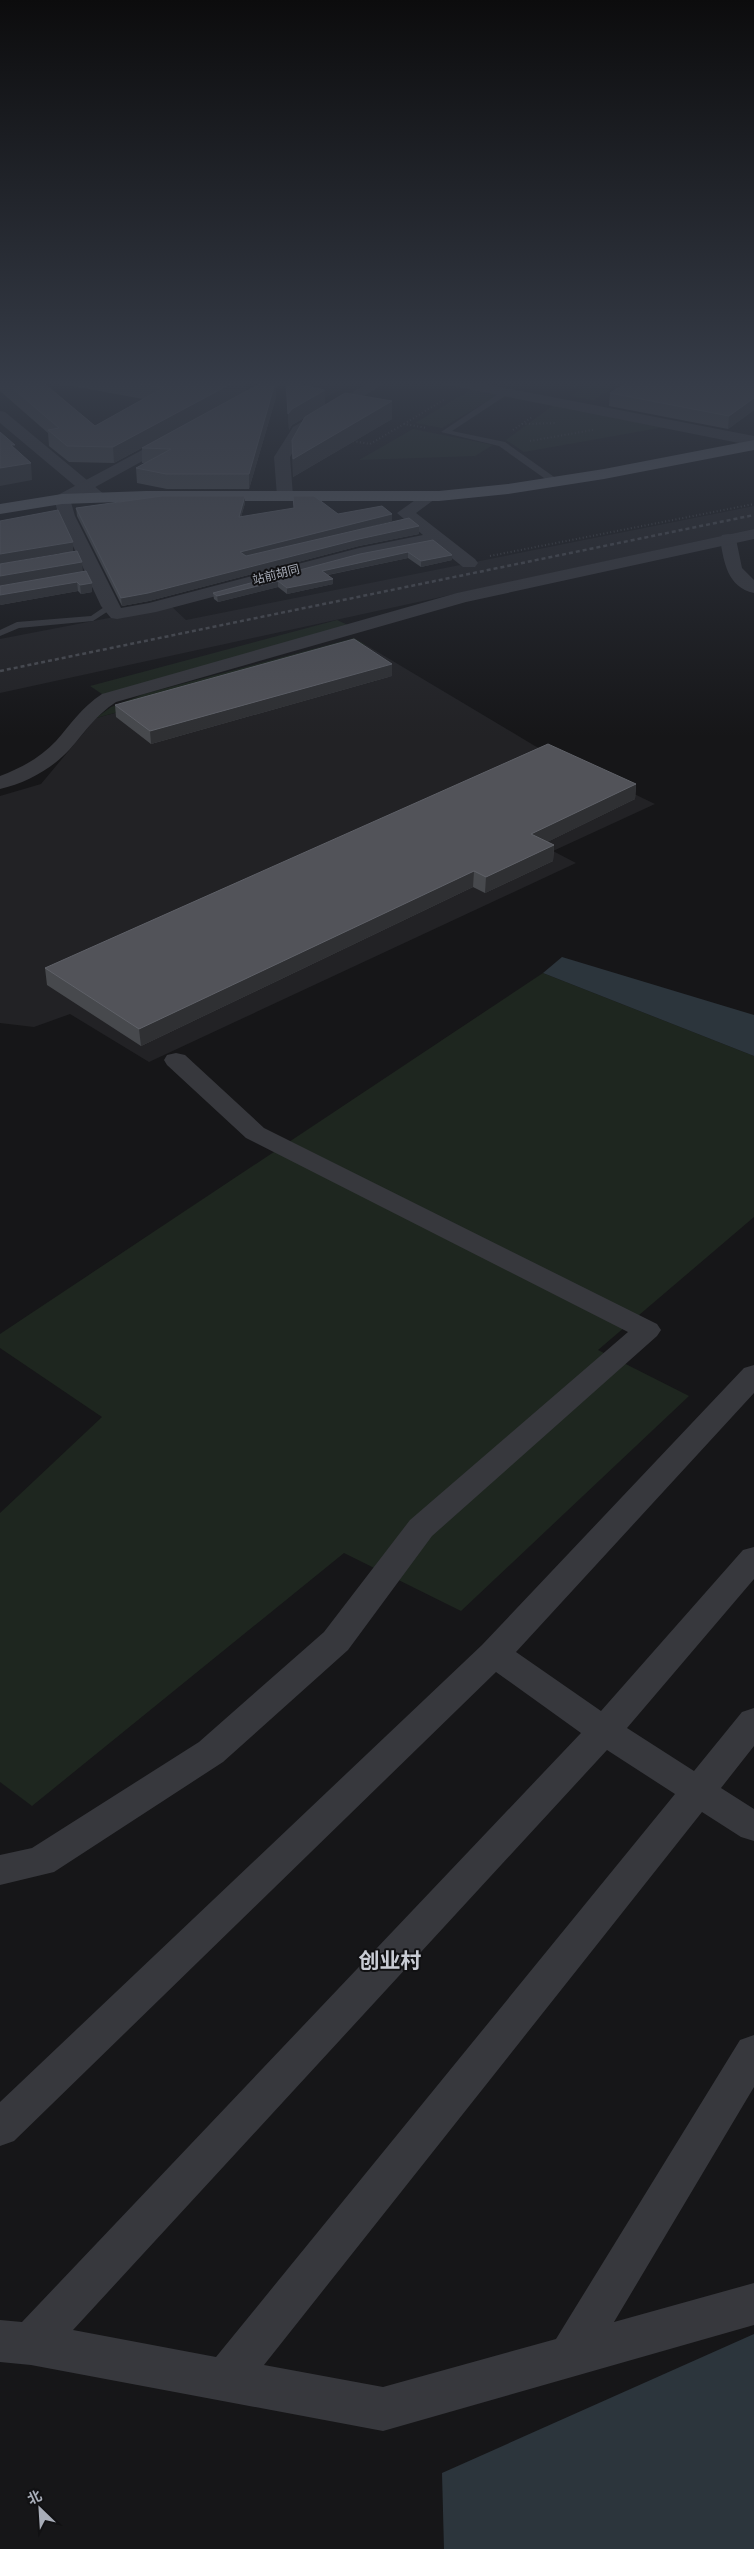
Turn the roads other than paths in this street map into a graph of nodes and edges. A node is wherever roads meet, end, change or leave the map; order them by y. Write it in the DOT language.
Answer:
graph roads {
  1 [pos="62,499"];
  2 [pos="426,499"];
  3 [pos="0,509"];
  4 [pos="754,534"];
  5 [pos="435,538"];
  6 [pos="728,539"];
  7 [pos="468,562"];
  8 [pos="754,588"];
  9 [pos="114,610"];
  10 [pos="0,633"];
  11 [pos="0,783"];
  12 [pos="176,1060"];
  13 [pos="754,1375"];
  14 [pos="754,1558"];
  15 [pos="494,1654"];
  16 [pos="754,1721"];
  17 [pos="604,1731"];
  18 [pos="698,1791"];
  19 [pos="754,1827"];
  20 [pos="0,1870"];
  21 [pos="754,2052"];
  22 [pos="0,2128"];
  23 [pos="754,2304"];
  24 [pos="16,2343"];
  25 [pos="570,2356"];
  26 [pos="225,2380"];
  1 -- 3 [label="highway"];
  1 -- 9 [label="street"];
  2 -- 5 [label="street"];
  4 -- 6 [label="street"];
  5 -- 7 [label="street"];
  5 -- 9 [label="street, 站前胡同"];
  6 -- 8 [label="street"];
  6 -- 11 [label="street"];
  9 -- 10 [label="lane"];
  12 -- 20 [label="street"];
  13 -- 15 [label="street"];
  14 -- 17 [label="street"];
  15 -- 17 [label="street"];
  15 -- 22 [label="street"];
  16 -- 18 [label="street"];
  17 -- 18 [label="street"];
  17 -- 24 [label="street"];
  18 -- 19 [label="street"];
  18 -- 26 [label="street"];
  21 -- 25 [label="street"];
  23 -- 25 [label="street"];
  24 -- 26 [label="street"];
  25 -- 26 [label="street"];
}
